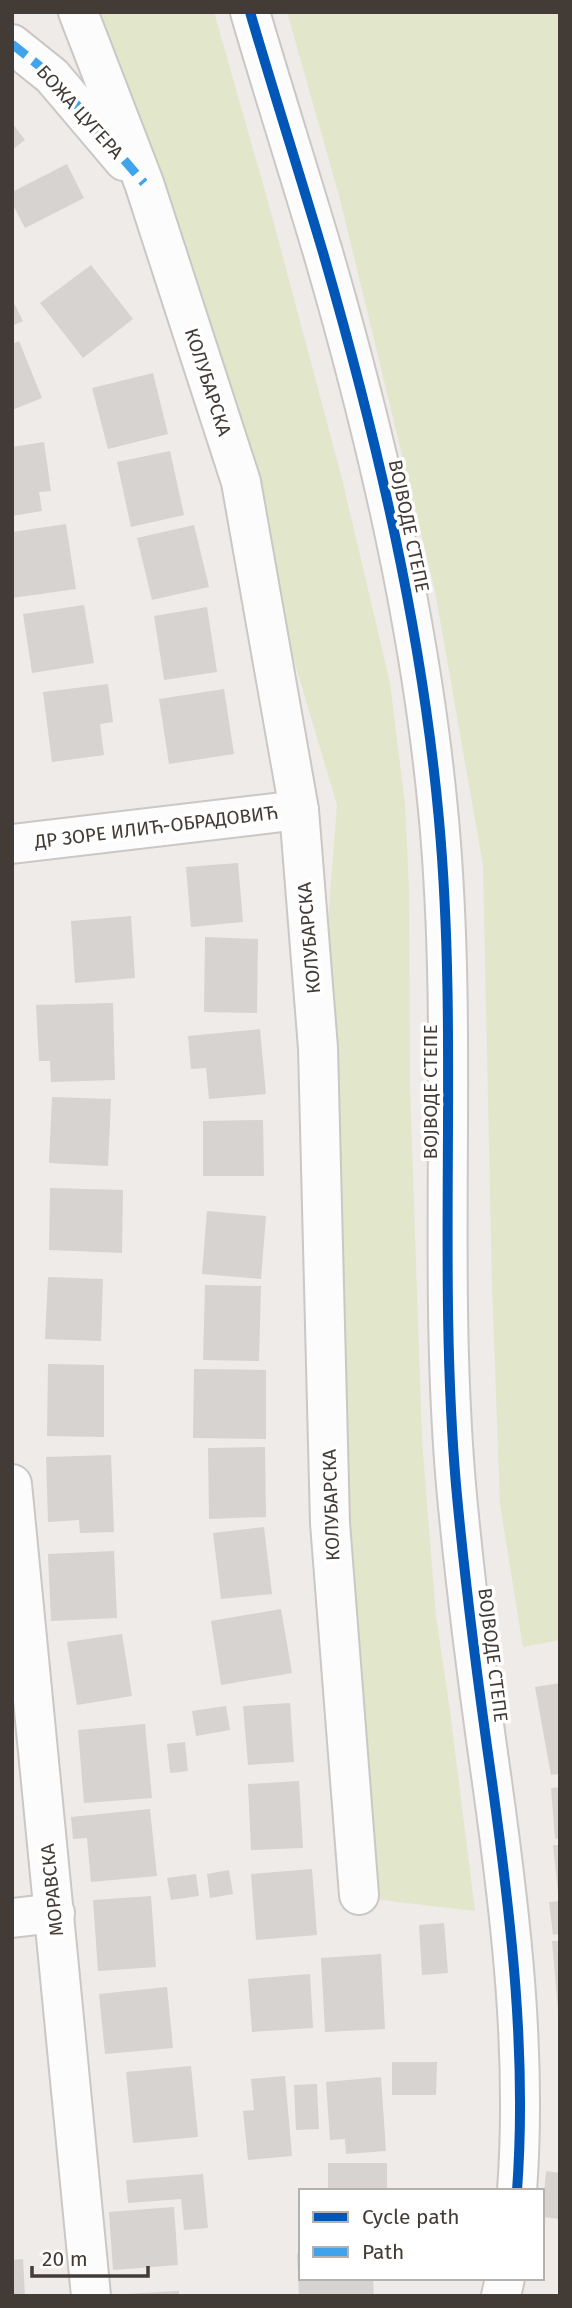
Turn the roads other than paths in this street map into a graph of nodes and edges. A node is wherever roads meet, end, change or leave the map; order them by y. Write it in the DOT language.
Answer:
graph roads {
  1 [pos="78,12"];
  2 [pos="250,12"];
  3 [pos="12,44"];
  4 [pos="144,183"];
  5 [pos="299,810"];
  6 [pos="12,844"];
  7 [pos="12,1483"];
  8 [pos="359,1895"];
  9 [pos="55,1913"];
  10 [pos="12,1918"];
  11 [pos="517,2189"];
  12 [pos="92,2296"];
  1 -- 4 [label="street, КОЛУБАРСКА"];
  2 -- 11 [label="street, ВОЈВОДЕ СТЕПЕ"];
  3 -- 4 [label="street, БОЖА ЦУГЕРА"];
  4 -- 5 [label="street, КОЛУБАРСКА"];
  5 -- 6 [label="street, ДР ЗОРЕ ИЛИЋ-ОБРАДОВИЋ"];
  5 -- 8 [label="street, КОЛУБАРСКА"];
  7 -- 9 [label="street, МОРАВСКА"];
  9 -- 10 [label="street"];
  9 -- 12 [label="street, МОРАВСКА"];
}
